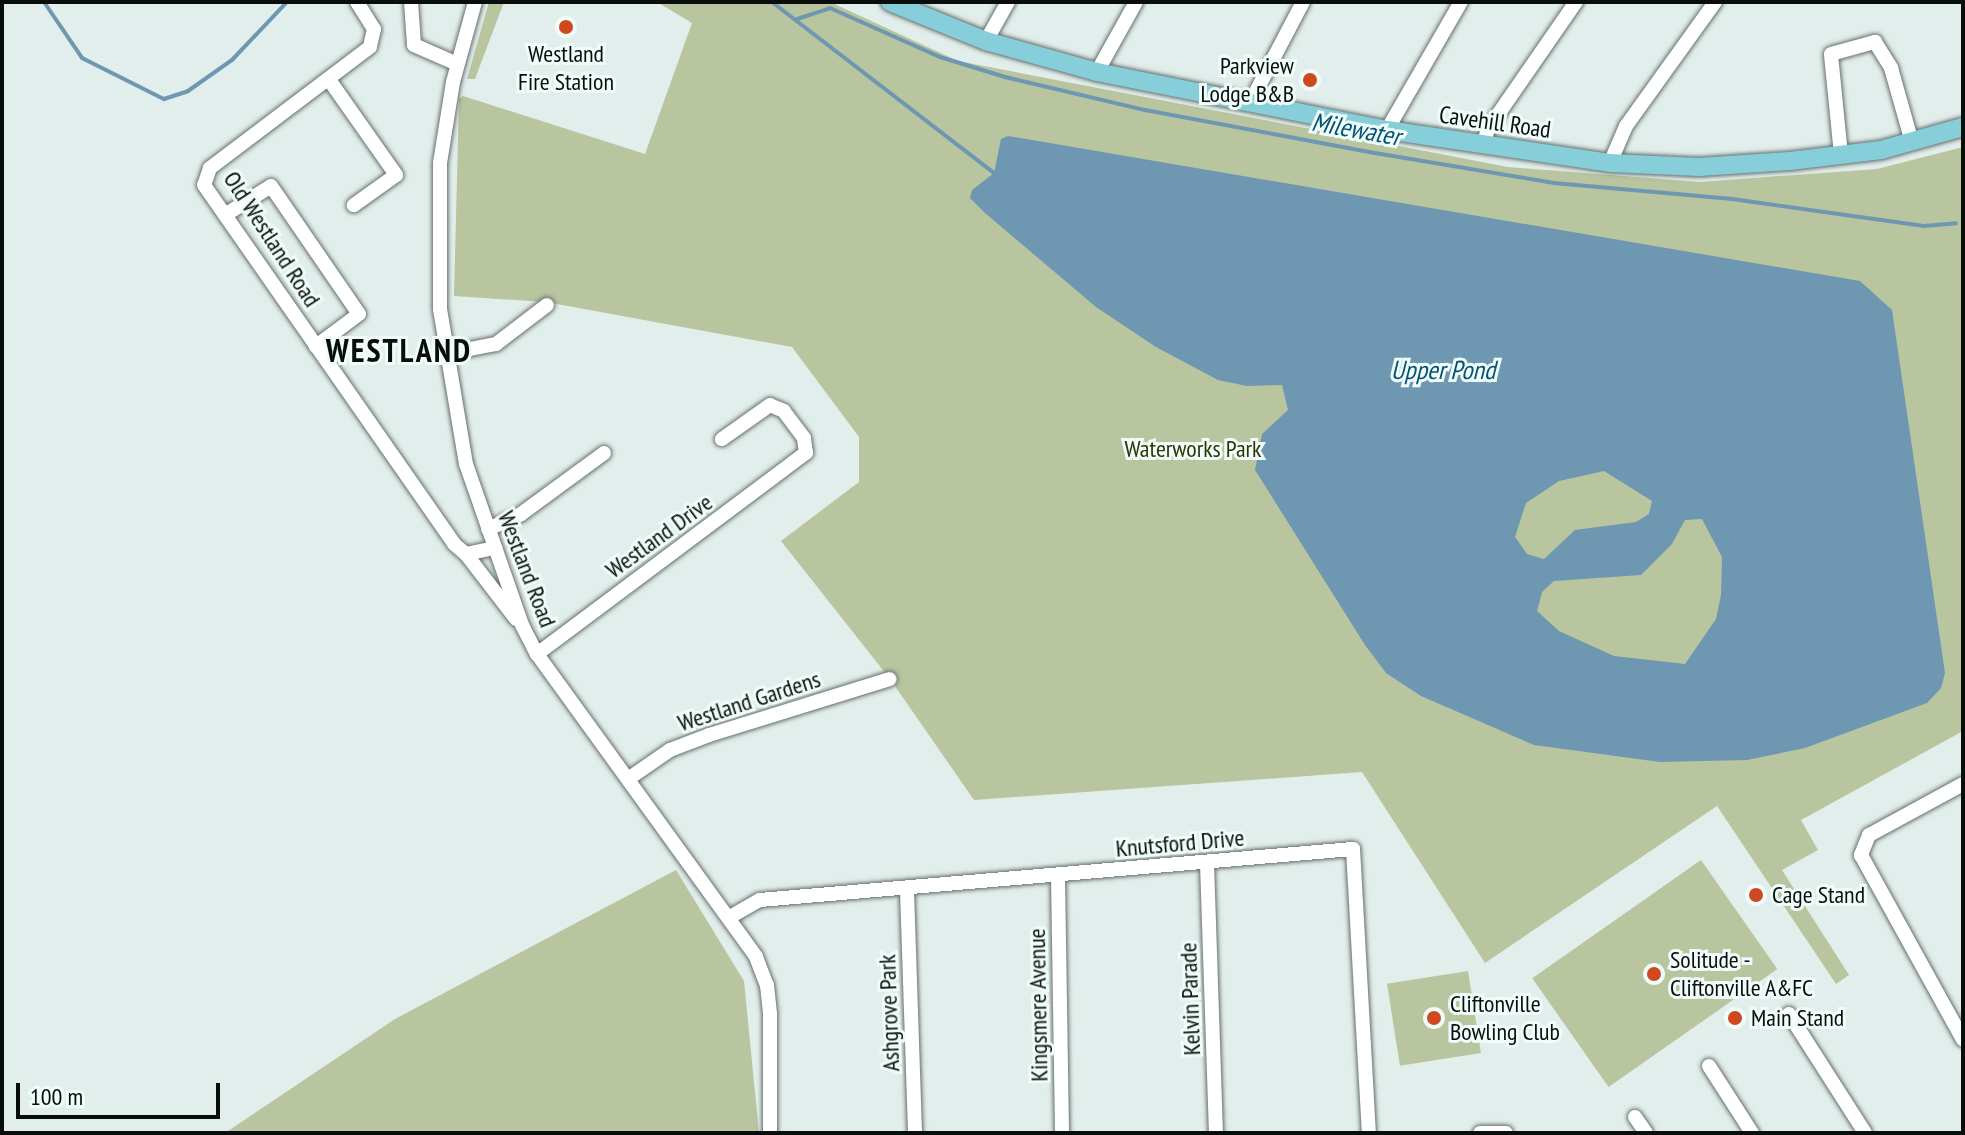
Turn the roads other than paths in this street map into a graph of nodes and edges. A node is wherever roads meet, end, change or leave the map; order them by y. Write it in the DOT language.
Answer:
graph roads {
  1 [pos="357,2"];
  2 [pos="411,2"];
  3 [pos="475,2"];
  4 [pos="890,2"];
  5 [pos="1008,2"];
  6 [pos="1136,2"];
  7 [pos="1303,2"];
  8 [pos="1461,2"];
  9 [pos="1715,2"];
  10 [pos="1570,4"];
  11 [pos="986,41"];
  12 [pos="457,64"];
  13 [pos="1097,72"];
  14 [pos="330,81"];
  15 [pos="1250,103"];
  16 [pos="1963,127"];
  17 [pos="1387,130"];
  18 [pos="1912,142"];
  19 [pos="1483,146"];
  20 [pos="1841,155"];
  21 [pos="1610,163"];
  22 [pos="354,205"];
  23 [pos="225,215"];
  24 [pos="547,305"];
  25 [pos="316,346"];
  26 [pos="445,354"];
  27 [pos="722,439"];
  28 [pos="604,453"];
  29 [pos="488,529"];
  30 [pos="495,548"];
  31 [pos="466,554"];
  32 [pos="522,625"];
  33 [pos="537,654"];
  34 [pos="890,679"];
  35 [pos="628,779"];
  36 [pos="1963,784"];
  37 [pos="1207,863"];
  38 [pos="1058,877"];
  39 [pos="907,891"];
  40 [pos="730,917"];
  41 [pos="1789,1014"];
  42 [pos="1963,1040"];
  43 [pos="1709,1066"];
  44 [pos="1635,1117"];
  45 [pos="770,1133"];
  46 [pos="915,1133"];
  47 [pos="1062,1133"];
  48 [pos="1216,1133"];
  49 [pos="1369,1133"];
  50 [pos="1480,1133"];
  51 [pos="1506,1133"];
  52 [pos="1646,1133"];
  53 [pos="1752,1133"];
  54 [pos="1865,1133"];
  1 -- 14 [label="street, Old Westland Road"];
  2 -- 12 [label="street"];
  3 -- 12 [label="street, Westland Road"];
  4 -- 11 [label="main road, Cavehill Road"];
  5 -- 11 [label="street"];
  6 -- 13 [label="street"];
  7 -- 15 [label="street"];
  8 -- 17 [label="street"];
  9 -- 21 [label="street"];
  10 -- 19 [label="street"];
  11 -- 13 [label="main road, Cavehill Road"];
  12 -- 26 [label="street, Westland Road"];
  13 -- 15 [label="main road, Cavehill Road"];
  14 -- 22 [label="street"];
  14 -- 23 [label="street, Old Westland Road"];
  15 -- 17 [label="main road, Cavehill Road"];
  16 -- 18 [label="main road, Cavehill Road"];
  17 -- 19 [label="main road, Cavehill Road"];
  18 -- 20 [label="main road, Cavehill Road"];
  18 -- 20 [label="street"];
  19 -- 21 [label="main road, Cavehill Road"];
  20 -- 21 [label="main road, Cavehill Road"];
  23 -- 25 [label="street, Old Westland Road"];
  23 -- 25 [label="street"];
  24 -- 26 [label="street"];
  25 -- 31 [label="street, Old Westland Road"];
  26 -- 29 [label="street, Westland Road"];
  27 -- 33 [label="street, Westland Drive"];
  28 -- 29 [label="street"];
  29 -- 30 [label="street, Westland Road"];
  30 -- 31 [label="street"];
  30 -- 32 [label="street, Westland Road"];
  31 -- 32 [label="street, Old Westland Road"];
  32 -- 33 [label="street, Westland Road"];
  33 -- 35 [label="street, Westland Road"];
  34 -- 35 [label="street, Westland Gardens"];
  35 -- 40 [label="street, Westland Road"];
  36 -- 42 [label="street"];
  37 -- 38 [label="street, Knutsford Drive"];
  37 -- 48 [label="street, Kelvin Parade"];
  37 -- 49 [label="street, Knutsford Drive"];
  38 -- 39 [label="street, Knutsford Drive"];
  38 -- 47 [label="street, Kingsmere Avenue"];
  39 -- 40 [label="street, Knutsford Drive"];
  39 -- 46 [label="street, Ashgrove Park"];
  40 -- 45 [label="street, Westland Road"];
  41 -- 54 [label="street"];
  43 -- 53 [label="street"];
  44 -- 52 [label="street"];
  50 -- 51 [label="street"];
}
